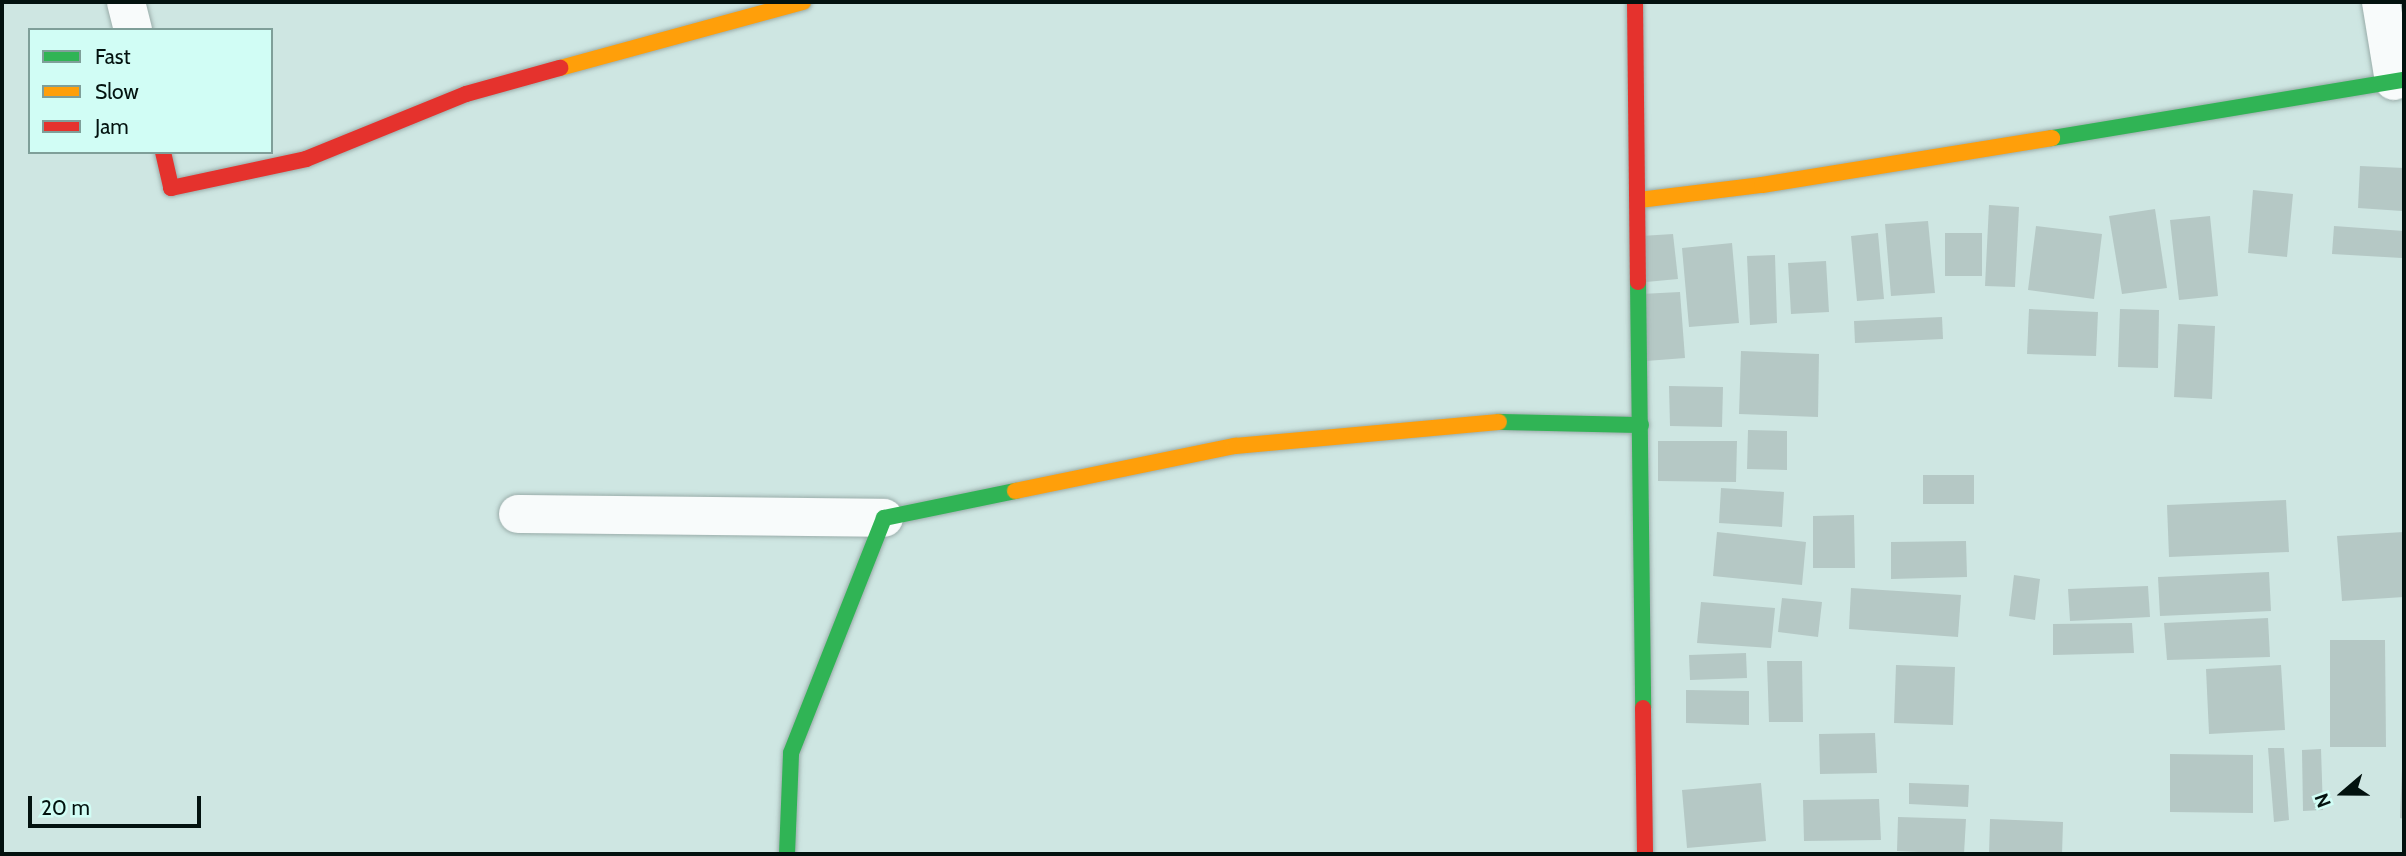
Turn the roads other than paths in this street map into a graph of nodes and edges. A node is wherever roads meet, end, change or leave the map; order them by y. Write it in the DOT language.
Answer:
graph roads {
  1 [pos="126,2"];
  2 [pos="803,2"];
  3 [pos="1635,2"];
  4 [pos="2381,2"];
  5 [pos="132,28"];
  6 [pos="2399,80"];
  7 [pos="163,154"];
  8 [pos="1639,201"];
  9 [pos="1641,425"];
  10 [pos="518,513"];
  11 [pos="884,518"];
  12 [pos="787,854"];
  13 [pos="1645,854"];
  1 -- 5 [label="street"];
  2 -- 7 [label="street"];
  3 -- 8 [label="street"];
  4 -- 6 [label="street"];
  6 -- 8 [label="street"];
  8 -- 9 [label="street"];
  9 -- 11 [label="street"];
  9 -- 13 [label="street"];
  10 -- 11 [label="street"];
  11 -- 12 [label="street"];
}
